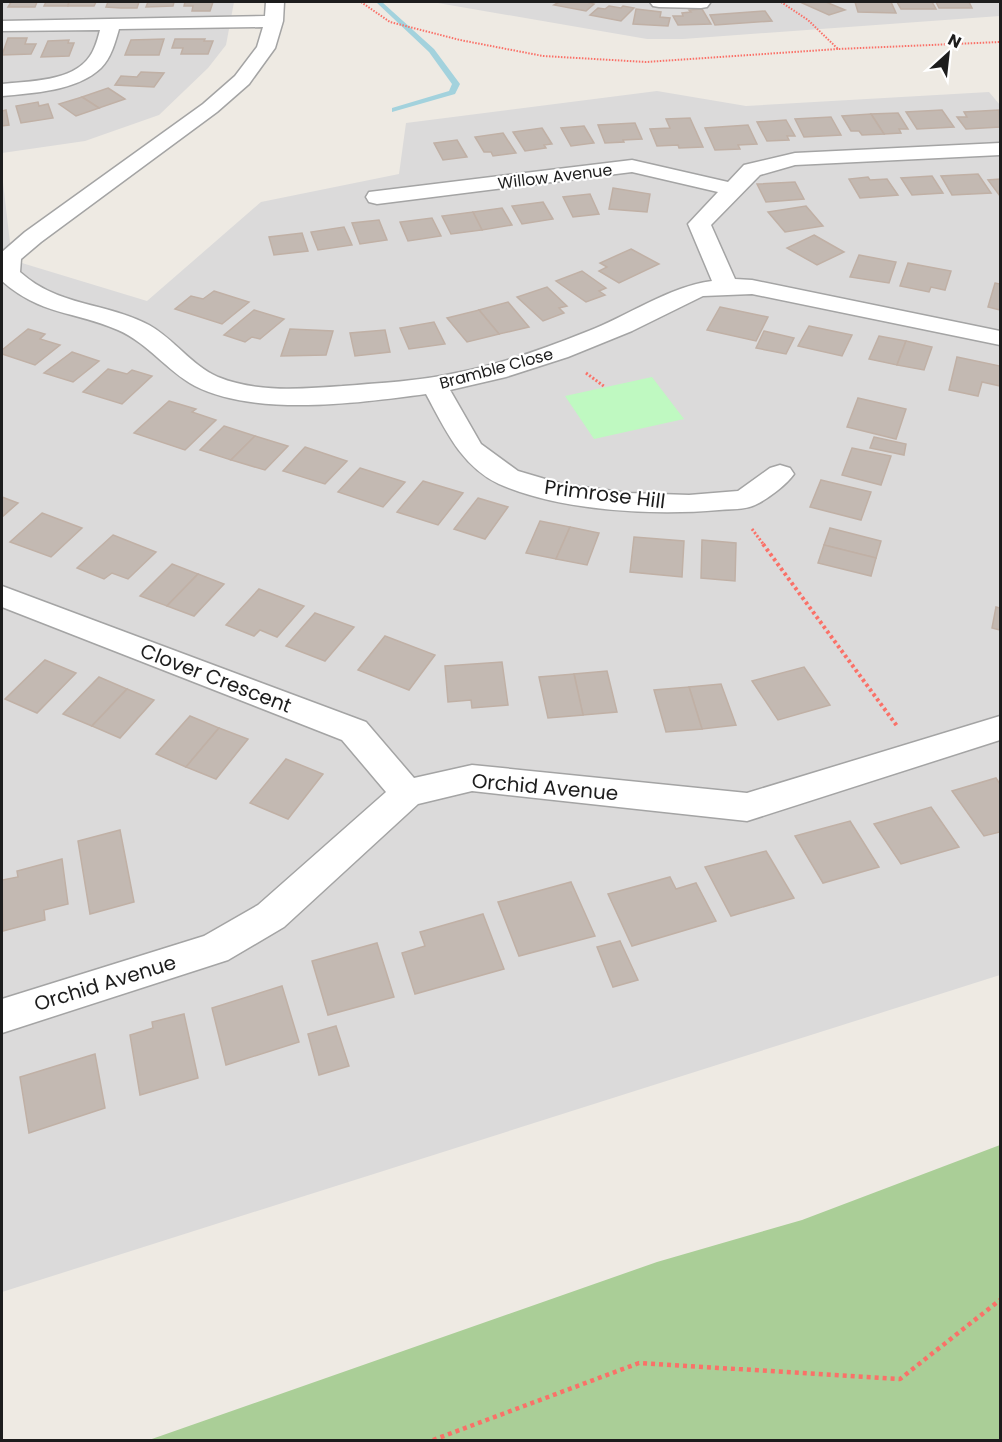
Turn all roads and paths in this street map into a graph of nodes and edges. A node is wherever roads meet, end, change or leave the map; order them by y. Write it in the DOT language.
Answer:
graph roads {
  1 [pos="361,2"];
  2 [pos="659,2"];
  3 [pos="781,2"];
  4 [pos="701,3"];
  5 [pos="275,11"];
  6 [pos="111,24"];
  7 [pos="2,26"];
  8 [pos="1000,42"];
  9 [pos="838,49"];
  10 [pos="2,90"];
  11 [pos="1000,148"];
  12 [pos="732,189"];
  13 [pos="377,197"];
  14 [pos="5,275"];
  15 [pos="726,286"];
  16 [pos="1000,338"];
  17 [pos="434,385"];
  18 [pos="780,474"];
  19 [pos="730,500"];
  20 [pos="2,596"];
  21 [pos="1000,729"];
  22 [pos="918,754"];
  23 [pos="407,793"];
  24 [pos="2,1016"];
  25 [pos="1000,1300"];
  26 [pos="433,1440"];
  1 -- 9 [label="path"];
  2 -- 4 [label="street"];
  3 -- 9 [label="path"];
  5 -- 6 [label="street"];
  5 -- 14 [label="street"];
  6 -- 7 [label="street"];
  6 -- 10 [label="street"];
  8 -- 9 [label="path"];
  11 -- 12 [label="street"];
  12 -- 13 [label="street, Willow Avenue"];
  12 -- 15 [label="street"];
  14 -- 17 [label="street, Bramble Close"];
  15 -- 16 [label="street, Bramble Close"];
  15 -- 17 [label="street, Bramble Close"];
  17 -- 19 [label="street, Primrose Hill"];
  18 -- 19 [label="street, Primrose Hill"];
  19 -- 22 [label="path"];
  20 -- 23 [label="street, Clover Crescent"];
  21 -- 22 [label="street, Orchid Avenue"];
  22 -- 23 [label="street, Orchid Avenue"];
  23 -- 24 [label="street, Orchid Avenue"];
  25 -- 26 [label="path"];
}
